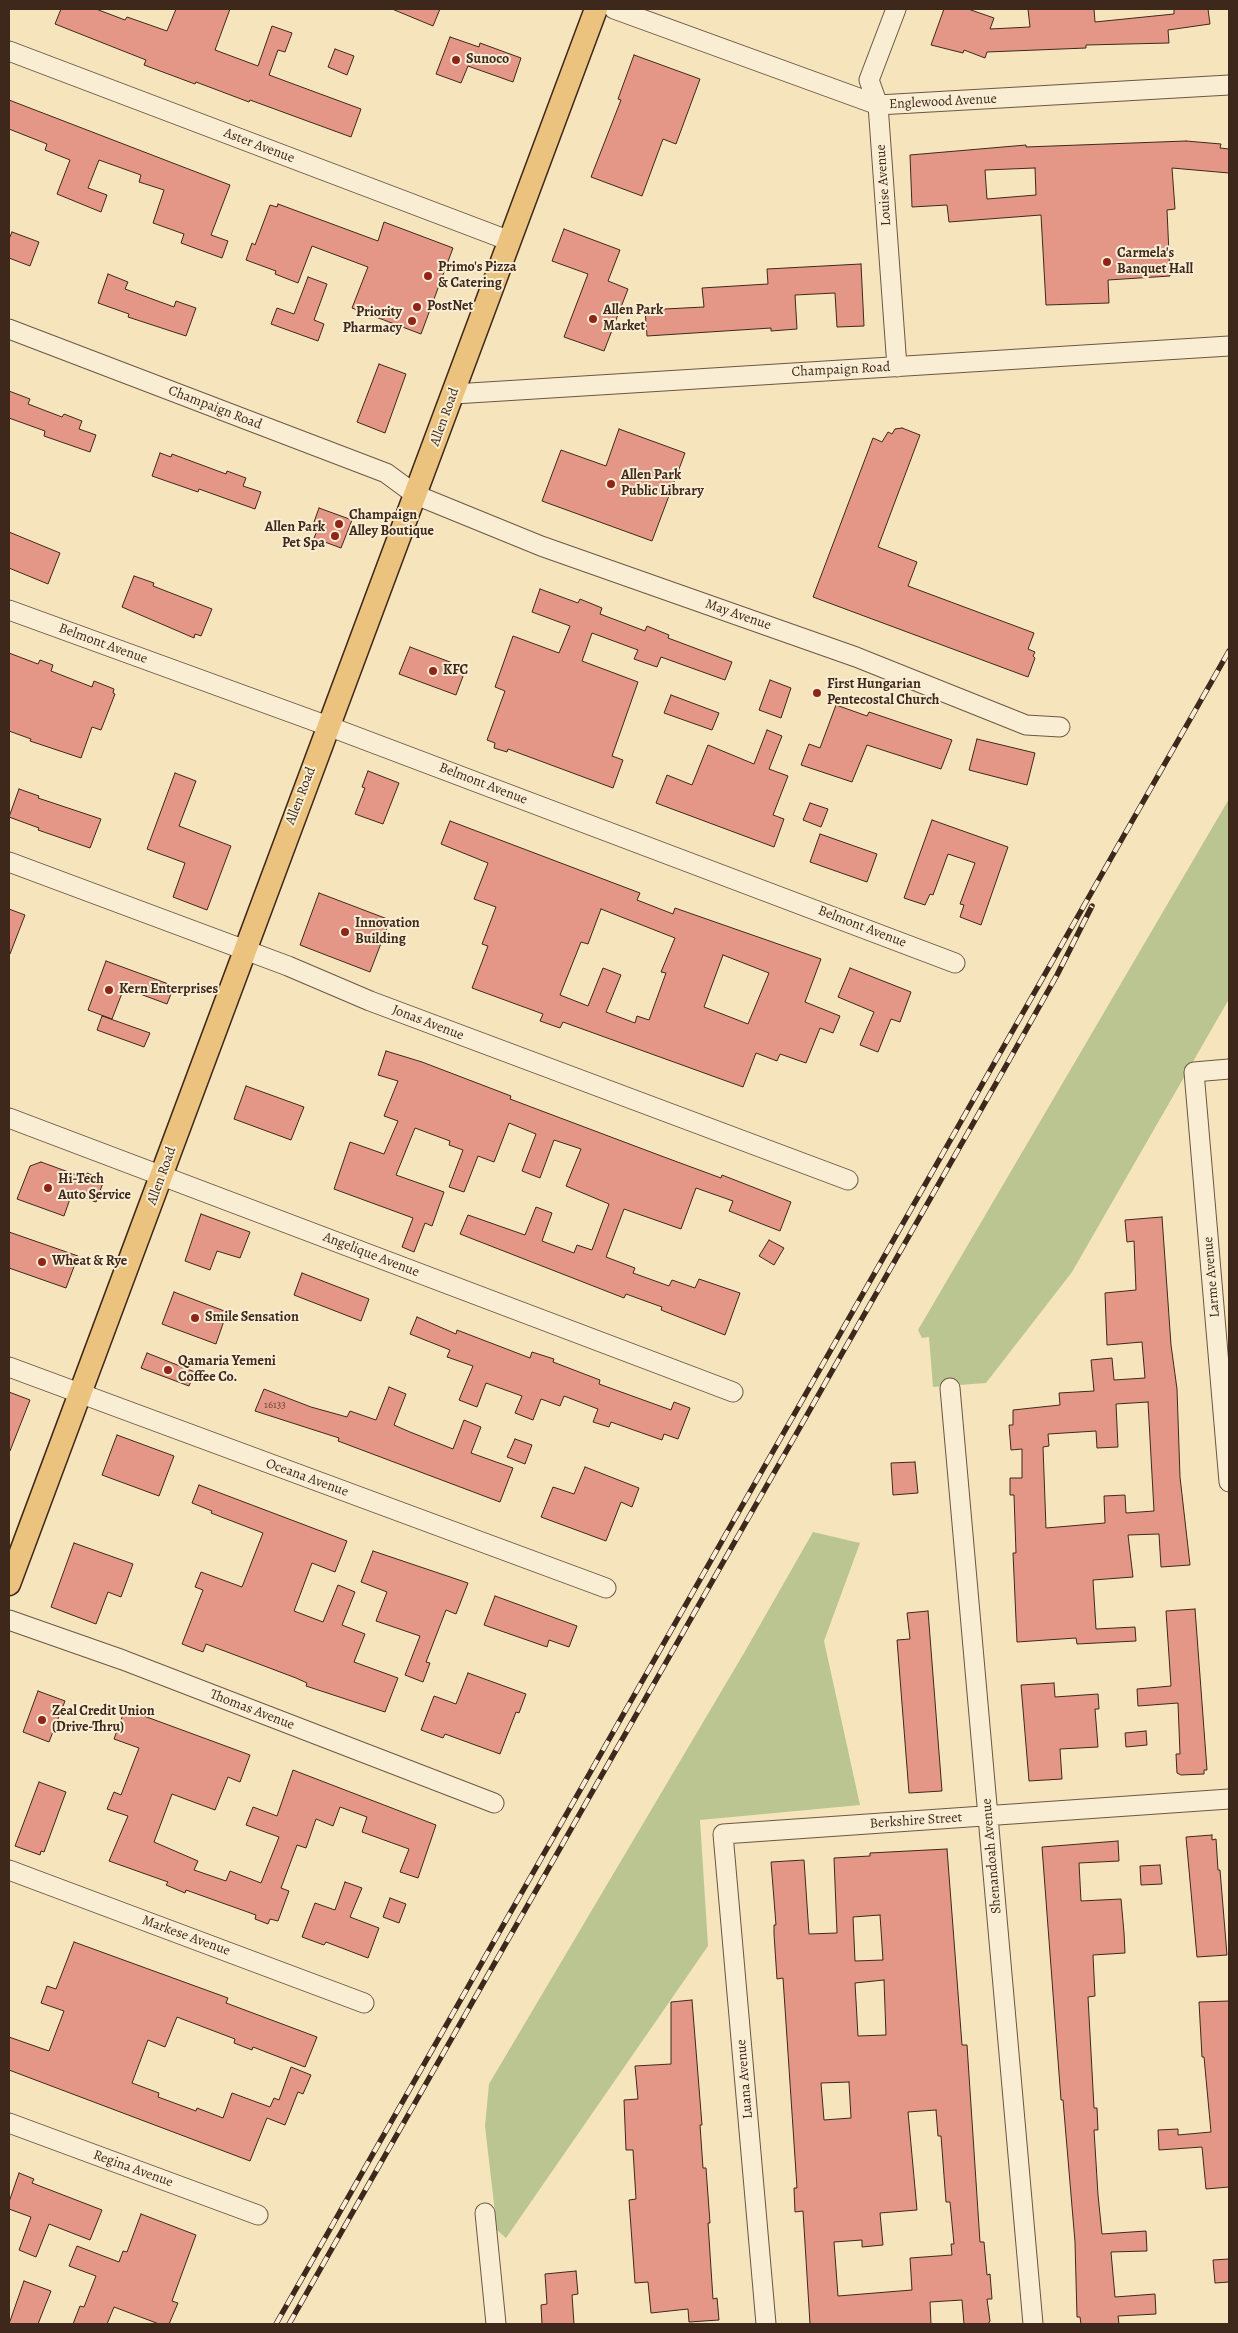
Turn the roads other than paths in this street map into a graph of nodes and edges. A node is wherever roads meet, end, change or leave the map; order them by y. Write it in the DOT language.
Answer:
graph roads {
  1 [pos="596,9"];
  2 [pos="614,9"];
  3 [pos="896,9"];
  4 [pos="9,51"];
  5 [pos="1229,85"];
  6 [pos="878,106"];
  7 [pos="510,241"];
  8 [pos="9,329"];
  9 [pos="1229,346"];
  10 [pos="897,367"];
  11 [pos="454,394"];
  12 [pos="416,494"];
  13 [pos="9,610"];
  14 [pos="328,726"];
  15 [pos="1060,727"];
  16 [pos="9,862"];
  17 [pos="245,950"];
  18 [pos="955,962"];
  19 [pos="1229,1070"];
  20 [pos="9,1118"];
  21 [pos="162,1175"];
  22 [pos="848,1180"];
  23 [pos="9,1367"];
  24 [pos="950,1388"];
  25 [pos="733,1392"];
  26 [pos="79,1394"];
  27 [pos="1229,1482"];
  28 [pos="9,1584"];
  29 [pos="606,1588"];
  30 [pos="9,1620"];
  31 [pos="1229,1799"];
  32 [pos="494,1803"];
  33 [pos="989,1816"];
  34 [pos="723,1834"];
  35 [pos="9,1870"];
  36 [pos="364,2003"];
  37 [pos="9,2122"];
  38 [pos="485,2213"];
  39 [pos="258,2215"];
  40 [pos="496,2324"];
  41 [pos="766,2324"];
  42 [pos="1033,2324"];
  1 -- 7 [label="main road, Allen Road"];
  2 -- 6 [label="street, Englewood Avenue"];
  3 -- 6 [label="street, Louise Avenue"];
  4 -- 7 [label="street, Aster Avenue"];
  5 -- 6 [label="street, Englewood Avenue"];
  6 -- 10 [label="street, Louise Avenue"];
  7 -- 11 [label="main road, Allen Road"];
  8 -- 12 [label="street, Champaign Road"];
  9 -- 10 [label="street, Champaign Road"];
  10 -- 11 [label="street, Champaign Road"];
  11 -- 12 [label="main road, Allen Road"];
  12 -- 14 [label="main road, Allen Road"];
  12 -- 15 [label="street, May Avenue"];
  13 -- 14 [label="street, Belmont Avenue"];
  14 -- 17 [label="main road, Allen Road"];
  14 -- 18 [label="street, Belmont Avenue"];
  16 -- 17 [label="street, Jonas Avenue"];
  17 -- 21 [label="main road, Allen Road"];
  17 -- 22 [label="street, Jonas Avenue"];
  19 -- 27 [label="street, Larme Avenue"];
  20 -- 21 [label="street, Angelique Avenue"];
  21 -- 25 [label="street, Angelique Avenue"];
  21 -- 26 [label="main road, Allen Road"];
  23 -- 26 [label="street, Oceana Avenue"];
  24 -- 33 [label="street, Shenandoah Avenue"];
  26 -- 28 [label="main road, Allen Road"];
  26 -- 29 [label="street, Oceana Avenue"];
  30 -- 32 [label="street, Thomas Avenue"];
  31 -- 33 [label="street, Berkshire Street"];
  33 -- 34 [label="street, Berkshire Street"];
  33 -- 42 [label="street, Shenandoah Avenue"];
  34 -- 41 [label="street, Luana Avenue"];
  35 -- 36 [label="street, Markese Avenue"];
  37 -- 39 [label="street, Regina Avenue"];
  38 -- 40 [label="street"];
}
